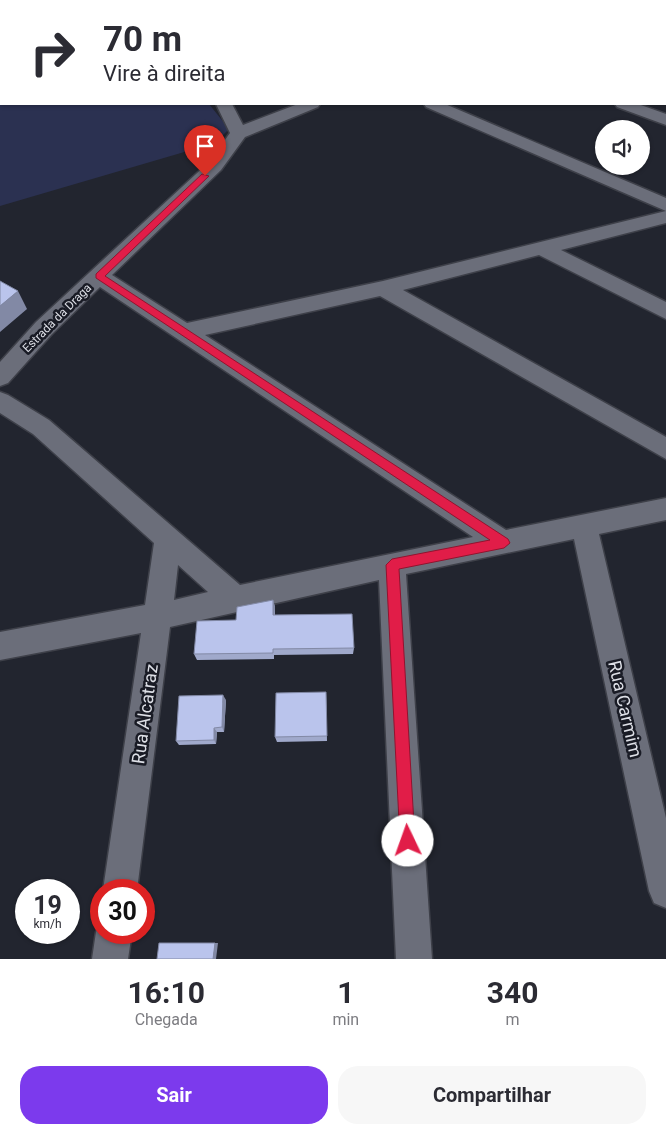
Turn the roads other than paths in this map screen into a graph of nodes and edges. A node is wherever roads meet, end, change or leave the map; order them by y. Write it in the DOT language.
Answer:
graph roads {
  1 [pos="225,105"];
  2 [pos="309,105"];
  3 [pos="434,105"];
  4 [pos="626,105"];
  5 [pos="666,120"];
  6 [pos="239,132"];
  7 [pos="666,205"];
  8 [pos="666,217"];
  9 [pos="542,248"];
  10 [pos="99,276"];
  11 [pos="383,288"];
  12 [pos="666,311"];
  13 [pos="184,332"];
  14 [pos="0,377"];
  15 [pos="0,401"];
  16 [pos="666,449"];
  17 [pos="666,509"];
  18 [pos="584,527"];
  19 [pos="168,539"];
  20 [pos="504,543"];
  21 [pos="392,565"];
  22 [pos="236,599"];
  23 [pos="159,616"];
  24 [pos="0,646"];
  25 [pos="122,879"];
  26 [pos="666,891"];
  27 [pos="112,944"];
  28 [pos="110,959"];
  29 [pos="414,959"];
  1 -- 6 [label="street"];
  2 -- 6 [label="street"];
  3 -- 7 [label="street"];
  4 -- 5 [label="street"];
  6 -- 10 [label="street, Estrada da Draga"];
  8 -- 9 [label="street"];
  9 -- 11 [label="street"];
  9 -- 12 [label="street"];
  10 -- 13 [label="street"];
  10 -- 14 [label="street, Estrada da Draga"];
  11 -- 13 [label="street"];
  11 -- 16 [label="street"];
  13 -- 20 [label="street"];
  15 -- 19 [label="street"];
  17 -- 18 [label="street"];
  18 -- 20 [label="street"];
  18 -- 26 [label="street, Rua Carmim"];
  19 -- 22 [label="street"];
  19 -- 23 [label="street, Rua Alcatraz"];
  20 -- 21 [label="street"];
  21 -- 22 [label="street"];
  21 -- 29 [label="street"];
  22 -- 23 [label="street"];
  23 -- 24 [label="street"];
  23 -- 25 [label="street, Rua Alcatraz"];
  27 -- 28 [label="street"];
}
